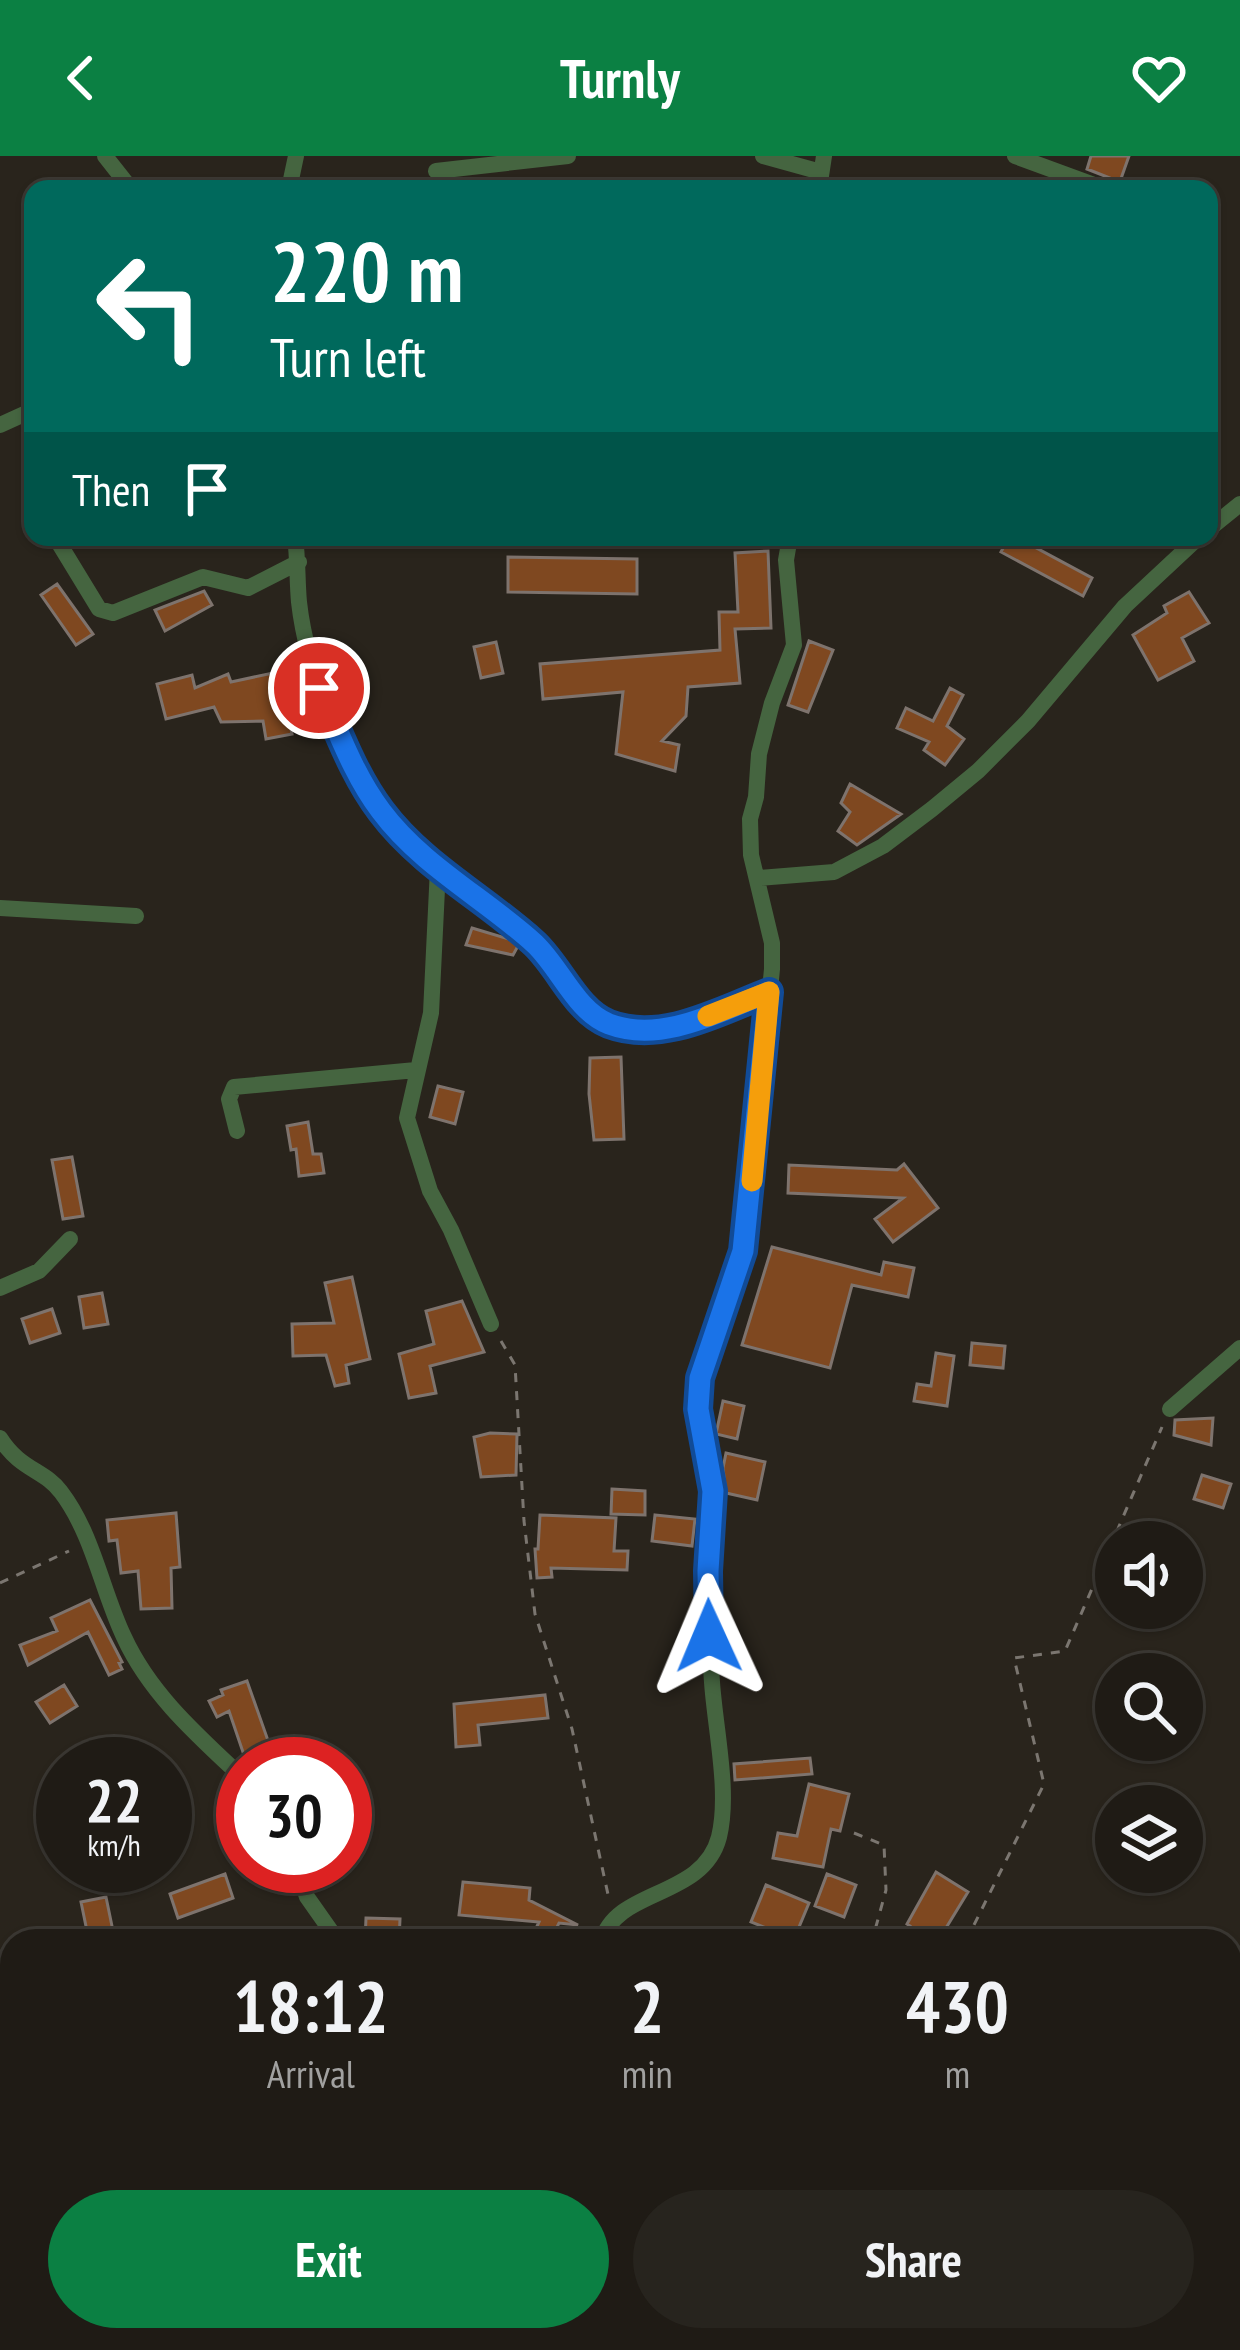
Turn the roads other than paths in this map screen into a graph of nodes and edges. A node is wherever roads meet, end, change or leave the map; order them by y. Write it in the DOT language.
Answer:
graph roads {
  1 [pos="105,156"];
  2 [pos="568,156"];
  3 [pos="764,156"];
  4 [pos="1015,156"];
  5 [pos="436,171"];
  6 [pos="822,172"];
  7 [pos="124,180"];
  8 [pos="1080,180"];
  9 [pos="61,546"];
  10 [pos="296,546"];
  11 [pos="788,546"];
  12 [pos="1189,546"];
  13 [pos="299,562"];
  14 [pos="438,868"];
  15 [pos="758,878"];
  16 [pos="0,908"];
  17 [pos="136,916"];
  18 [pos="769,992"];
  19 [pos="416,1070"];
  20 [pos="238,1131"];
  21 [pos="70,1239"];
  22 [pos="0,1288"];
  23 [pos="491,1324"];
  24 [pos="1240,1348"];
  25 [pos="1170,1409"];
  26 [pos="0,1438"];
  27 [pos="216,1751"];
  28 [pos="306,1893"];
  29 [pos="330,1929"];
  30 [pos="608,1929"];
  1 -- 7 [label="street"];
  2 -- 5 [label="street"];
  3 -- 6 [label="street"];
  4 -- 8 [label="street"];
  9 -- 13 [label="street"];
  10 -- 13 [label="street"];
  11 -- 15 [label="street"];
  12 -- 15 [label="street"];
  13 -- 14 [label="street"];
  14 -- 18 [label="street"];
  14 -- 19 [label="street"];
  15 -- 18 [label="street"];
  16 -- 17 [label="street"];
  18 -- 30 [label="street"];
  19 -- 20 [label="street"];
  19 -- 23 [label="street"];
  21 -- 22 [label="street"];
  24 -- 25 [label="street"];
  26 -- 27 [label="street"];
  28 -- 29 [label="street"];
}
